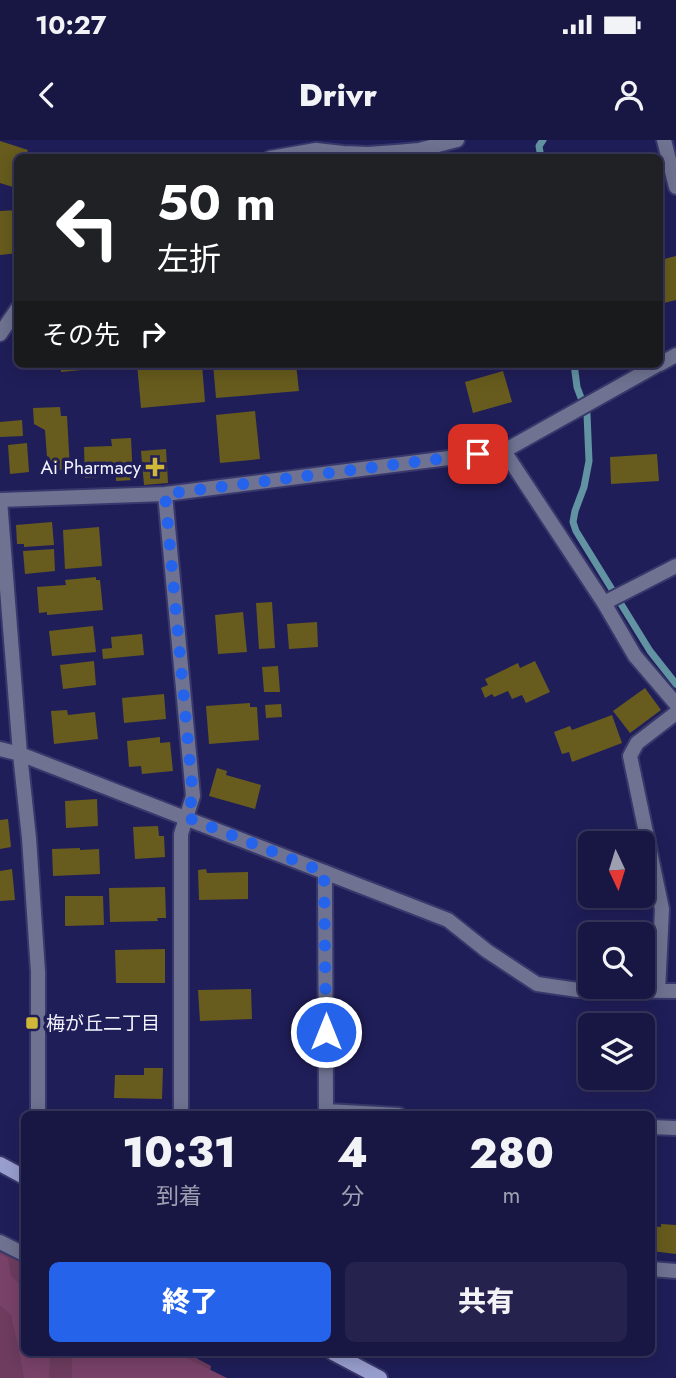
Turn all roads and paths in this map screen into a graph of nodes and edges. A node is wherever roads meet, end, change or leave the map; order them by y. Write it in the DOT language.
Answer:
graph roads {
  1 [pos="457,140"];
  2 [pos="664,140"];
  3 [pos="395,146"];
  4 [pos="290,154"];
  5 [pos="368,154"];
  6 [pos="368,154"];
  7 [pos="676,187"];
  8 [pos="14,315"];
  9 [pos="0,334"];
  10 [pos="652,368"];
  11 [pos="504,451"];
  12 [pos="165,494"];
  13 [pos="0,500"];
  14 [pos="676,566"];
  15 [pos="604,603"];
  16 [pos="674,698"];
  17 [pos="676,713"];
  18 [pos="0,749"];
  19 [pos="20,754"];
  20 [pos="186,817"];
  21 [pos="324,872"];
  22 [pos="658,991"];
  23 [pos="676,991"];
  24 [pos="38,1111"];
  25 [pos="181,1111"];
  26 [pos="326,1111"];
  27 [pos="655,1127"];
  28 [pos="676,1128"];
  29 [pos="0,1164"];
  30 [pos="21,1175"];
  31 [pos="0,1242"];
  32 [pos="21,1252"];
  33 [pos="655,1269"];
  34 [pos="676,1271"];
  35 [pos="338,1356"];
  36 [pos="380,1378"];
  1 -- 3 [label="street"];
  2 -- 7 [label="street"];
  3 -- 5 [label="street"];
  4 -- 6 [label="street"];
  8 -- 9 [label="street"];
  10 -- 11 [label="street"];
  11 -- 12 [label="street"];
  11 -- 15 [label="street"];
  12 -- 13 [label="street"];
  12 -- 20 [label="street"];
  13 -- 19 [label="street"];
  14 -- 15 [label="street"];
  15 -- 16 [label="street"];
  17 -- 22 [label="street"];
  18 -- 19 [label="street"];
  19 -- 20 [label="street"];
  19 -- 24 [label="street"];
  20 -- 21 [label="street"];
  20 -- 25 [label="street"];
  21 -- 22 [label="street"];
  21 -- 26 [label="street"];
  22 -- 23 [label="street"];
  27 -- 28 [label="street"];
  29 -- 30 [label="street"];
  31 -- 32 [label="street"];
  33 -- 34 [label="street"];
  35 -- 36 [label="street"];
}
